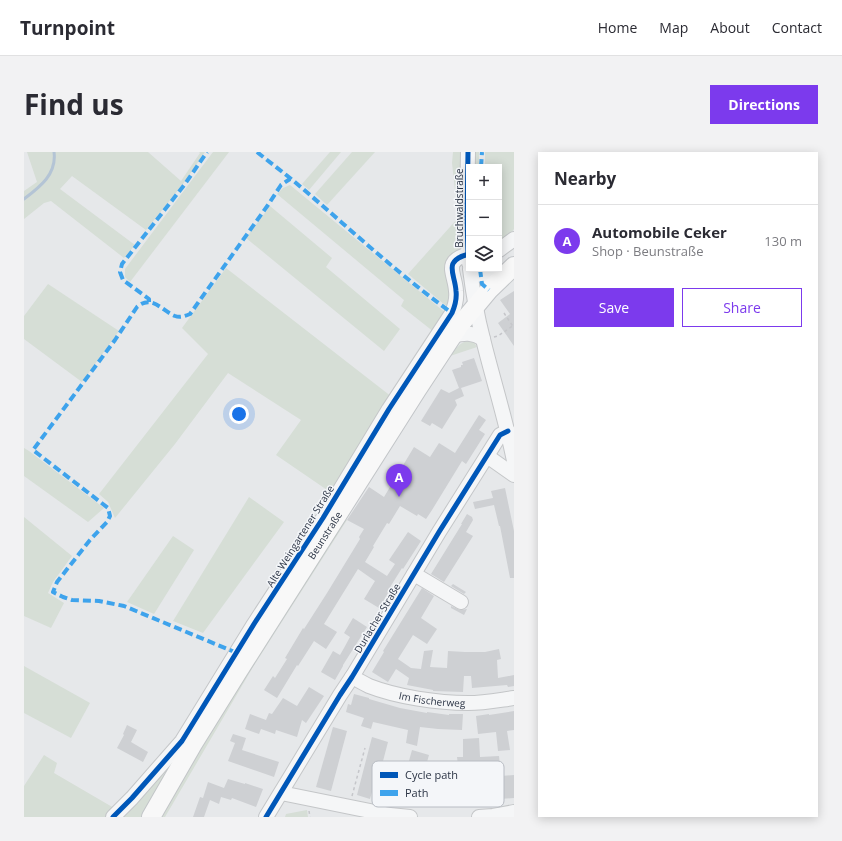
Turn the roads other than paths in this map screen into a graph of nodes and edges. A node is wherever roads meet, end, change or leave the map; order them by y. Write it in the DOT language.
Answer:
graph roads {
  1 [pos="468,152"];
  2 [pos="468,236"];
  3 [pos="514,239"];
  4 [pos="502,248"];
  5 [pos="466,257"];
  6 [pos="513,267"];
  7 [pos="471,272"];
  8 [pos="474,272"];
  9 [pos="475,306"];
  10 [pos="452,336"];
  11 [pos="483,340"];
  12 [pos="509,410"];
  13 [pos="508,431"];
  14 [pos="487,456"];
  15 [pos="514,461"];
  16 [pos="514,475"];
  17 [pos="414,574"];
  18 [pos="461,602"];
  19 [pos="352,677"];
  20 [pos="514,698"];
  21 [pos="280,793"];
  22 [pos="357,811"];
  23 [pos="514,812"];
  24 [pos="390,816"];
  25 [pos="113,817"];
  26 [pos="151,817"];
  27 [pos="266,817"];
  28 [pos="410,817"];
  29 [pos="479,817"];
  1 -- 2 [label="street, Bruchwaldstraße"];
  3 -- 4 [label="street"];
  5 -- 25 [label="street, Alte Weingartener Straße"];
  6 -- 8 [label="street"];
  6 -- 9 [label="main road, Beunstraße"];
  7 -- 9 [label="street"];
  9 -- 10 [label="main road, Beunstraße"];
  9 -- 11 [label="street"];
  10 -- 11 [label="street"];
  10 -- 26 [label="main road, Beunstraße"];
  11 -- 12 [label="street"];
  12 -- 13 [label="street"];
  13 -- 14 [label="street, Durlacher Straße"];
  13 -- 15 [label="street"];
  14 -- 16 [label="street"];
  14 -- 17 [label="street, Durlacher Straße"];
  17 -- 18 [label="street"];
  17 -- 19 [label="street, Durlacher Straße"];
  19 -- 20 [label="street, Im Fischerweg"];
  19 -- 21 [label="street, Durlacher Straße"];
  21 -- 22 [label="street"];
  21 -- 27 [label="street, Durlacher Straße"];
  22 -- 24 [label="street"];
  23 -- 29 [label="street"];
  24 -- 28 [label="street"];
}
